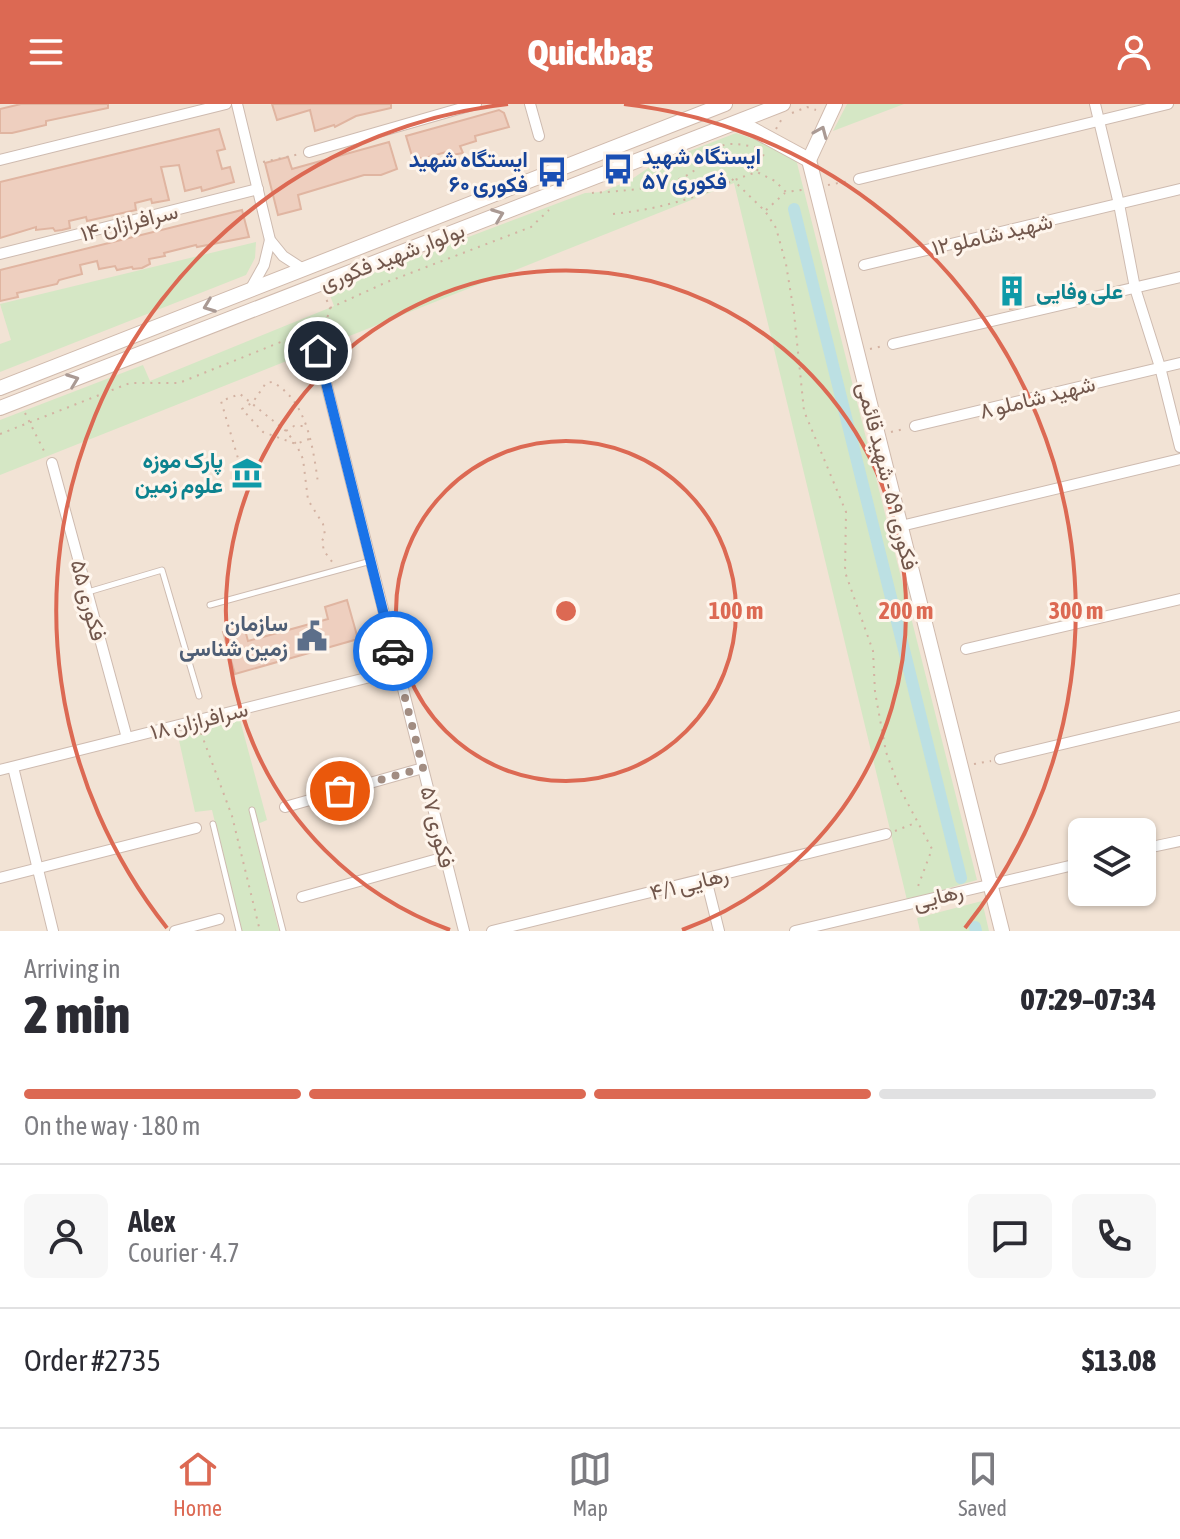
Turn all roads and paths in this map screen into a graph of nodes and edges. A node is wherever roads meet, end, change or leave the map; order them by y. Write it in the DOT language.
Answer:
graph roads {
  1 [pos="226,104"];
  2 [pos="237,104"];
  3 [pos="476,104"];
  4 [pos="530,104"];
  5 [pos="725,104"];
  6 [pos="783,104"];
  7 [pos="1095,104"];
  8 [pos="1168,104"];
  9 [pos="832,109"];
  10 [pos="1099,121"];
  11 [pos="739,122"];
  12 [pos="539,136"];
  13 [pos="772,138"];
  14 [pos="309,152"];
  15 [pos="0,160"];
  16 [pos="809,160"];
  17 [pos="252,164"];
  18 [pos="757,172"];
  19 [pos="732,179"];
  20 [pos="859,179"];
  21 [pos="816,188"];
  22 [pos="258,189"];
  23 [pos="1180,189"];
  24 [pos="786,192"];
  25 [pos="587,193"];
  26 [pos="1119,204"];
  27 [pos="555,205"];
  28 [pos="765,211"];
  29 [pos="613,214"];
  30 [pos="270,240"];
  31 [pos="0,254"];
  32 [pos="864,265"];
  33 [pos="303,269"];
  34 [pos="1180,277"];
  35 [pos="321,284"];
  36 [pos="1135,288"];
  37 [pos="250,290"];
  38 [pos="330,308"];
  39 [pos="326,322"];
  40 [pos="893,344"];
  41 [pos="318,351"];
  42 [pos="857,352"];
  43 [pos="1180,363"];
  44 [pos="1160,367"];
  45 [pos="0,388"];
  46 [pos="19,401"];
  47 [pos="253,402"];
  48 [pos="0,408"];
  49 [pos="29,422"];
  50 [pos="306,425"];
  51 [pos="915,426"];
  52 [pos="286,431"];
  53 [pos="0,434"];
  54 [pos="878,436"];
  55 [pos="309,439"];
  56 [pos="296,444"];
  57 [pos="1180,447"];
  58 [pos="1180,459"];
  59 [pos="52,463"];
  60 [pos="240,465"];
  61 [pos="318,483"];
  62 [pos="901,526"];
  63 [pos="371,561"];
  64 [pos="339,570"];
  65 [pos="87,592"];
  66 [pos="1180,599"];
  67 [pos="210,605"];
  68 [pos="966,649"];
  69 [pos="398,670"];
  70 [pos="199,696"];
  71 [pos="1180,716"];
  72 [pos="196,720"];
  73 [pos="127,738"];
  74 [pos="1000,759"];
  75 [pos="13,767"];
  76 [pos="961,767"];
  77 [pos="423,768"];
  78 [pos="0,770"];
  79 [pos="285,807"];
  80 [pos="252,810"];
  81 [pos="916,823"];
  82 [pos="213,824"];
  83 [pos="196,828"];
  84 [pos="886,834"];
  85 [pos="1180,841"];
  86 [pos="1156,846"];
  87 [pos="445,857"];
  88 [pos="1068,866"];
  89 [pos="38,869"];
  90 [pos="0,878"];
  91 [pos="706,879"];
  92 [pos="990,884"];
  93 [pos="302,897"];
  94 [pos="915,902"];
  95 [pos="219,919"];
  96 [pos="53,931"];
  97 [pos="175,931"];
  98 [pos="239,931"];
  99 [pos="260,931"];
  100 [pos="283,931"];
  101 [pos="464,931"];
  102 [pos="492,931"];
  103 [pos="719,931"];
  104 [pos="795,931"];
  105 [pos="1002,931"];
  1 -- 15 [label="street"];
  2 -- 17 [label="street"];
  3 -- 14 [label="street"];
  4 -- 12 [label="street"];
  5 -- 33 [label="main road, بولوار شهید فکوری"];
  6 -- 11 [label="main road, بولوار شهید فکوری"];
  7 -- 10 [label="street"];
  8 -- 10 [label="street"];
  9 -- 13 [label="path"];
  16 -- 9 [label="main road, one-way"];
  10 -- 20 [label="street"];
  10 -- 26 [label="street"];
  11 -- 13 [label="main road"];
  35 -- 11 [label="main road, بولوار شهید فکوری, one-way"];
  13 -- 16 [label="main road"];
  14 -- 17 [label="path"];
  16 -- 21 [label="main road, فکوری ۵۹ - شهید قائمی"];
  17 -- 22 [label="street"];
  18 -- 19 [label="path"];
  18 -- 24 [label="path"];
  18 -- 25 [label="path"];
  19 -- 28 [label="path"];
  19 -- 29 [label="path"];
  20 -- 21 [label="path"];
  21 -- 24 [label="path"];
  21 -- 42 [label="main road, فکوری ۵۹ - شهید قائمی"];
  22 -- 30 [label="street"];
  22 -- 31 [label="street, سرافرازان ۱۴"];
  23 -- 26 [label="street, شهید شاملو ۱۲"];
  24 -- 28 [label="path"];
  26 -- 32 [label="street, شهید شاملو ۱۲"];
  26 -- 36 [label="street"];
  27 -- 38 [label="path"];
  28 -- 81 [label="path"];
  30 -- 33 [label="street"];
  30 -- 37 [label="street"];
  33 -- 37 [label="main road, بولوار شهید فکوری"];
  34 -- 36 [label="street"];
  35 -- 38 [label="path"];
  46 -- 35 [label="main road, بولوار شهید فکوری, one-way"];
  36 -- 40 [label="street"];
  36 -- 44 [label="street"];
  37 -- 45 [label="main road, بولوار شهید فکوری, one-way"];
  38 -- 39 [label="path"];
  39 -- 41 [label="path"];
  39 -- 49 [label="path"];
  40 -- 42 [label="path"];
  41 -- 63 [label="street, فکوری ۵۷"];
  42 -- 54 [label="main road, فکوری ۵۹ - شهید قائمی"];
  43 -- 44 [label="street, شهید شاملو ۸"];
  44 -- 51 [label="street, شهید شاملو ۸"];
  44 -- 57 [label="street"];
  46 -- 48 [label="main road, بولوار شهید فکوری"];
  46 -- 49 [label="path"];
  47 -- 50 [label="path"];
  47 -- 52 [label="path"];
  47 -- 56 [label="path"];
  47 -- 60 [label="path"];
  49 -- 53 [label="path"];
  49 -- 59 [label="path"];
  50 -- 52 [label="path"];
  50 -- 55 [label="path"];
  51 -- 54 [label="path"];
  52 -- 56 [label="path"];
  54 -- 62 [label="main road, فکوری ۵۹ - شهید قائمی"];
  55 -- 56 [label="path"];
  55 -- 61 [label="path"];
  56 -- 64 [label="path"];
  58 -- 62 [label="street"];
  59 -- 65 [label="street, فکوری ۵۵"];
  62 -- 76 [label="main road, فکوری ۵۹ - شهید قائمی"];
  63 -- 64 [label="lane"];
  63 -- 69 [label="street, فکوری ۵۷"];
  64 -- 67 [label="lane"];
  65 -- 70 [label="lane"];
  65 -- 73 [label="street, فکوری ۵۵"];
  66 -- 68 [label="street"];
  69 -- 72 [label="street, سرافرازان ۱۸"];
  69 -- 77 [label="street, فکوری ۵۷"];
  71 -- 74 [label="street"];
  72 -- 73 [label="street, سرافرازان ۱۸"];
  72 -- 99 [label="path"];
  73 -- 75 [label="street, سرافرازان ۱۸"];
  74 -- 76 [label="path"];
  75 -- 78 [label="street, سرافرازان ۱۸"];
  75 -- 89 [label="street"];
  76 -- 92 [label="main road, فکوری ۵۹ - شهید قائمی"];
  77 -- 79 [label="street"];
  77 -- 87 [label="street, فکوری ۵۷"];
  80 -- 100 [label="lane"];
  81 -- 84 [label="path"];
  81 -- 94 [label="path"];
  82 -- 98 [label="lane"];
  83 -- 89 [label="street"];
  84 -- 91 [label="street, رهایی ۴/۱"];
  85 -- 86 [label="street"];
  87 -- 93 [label="street"];
  87 -- 101 [label="street, فکوری ۵۷"];
  88 -- 92 [label="street, رهایی"];
  89 -- 90 [label="street"];
  89 -- 96 [label="street"];
  91 -- 102 [label="street, رهایی ۴/۱"];
  91 -- 103 [label="street"];
  92 -- 94 [label="street, رهایی"];
  92 -- 105 [label="main road, فکوری ۵۹ - شهید قائمی"];
  94 -- 104 [label="street, رهایی"];
  95 -- 97 [label="street"];
}
